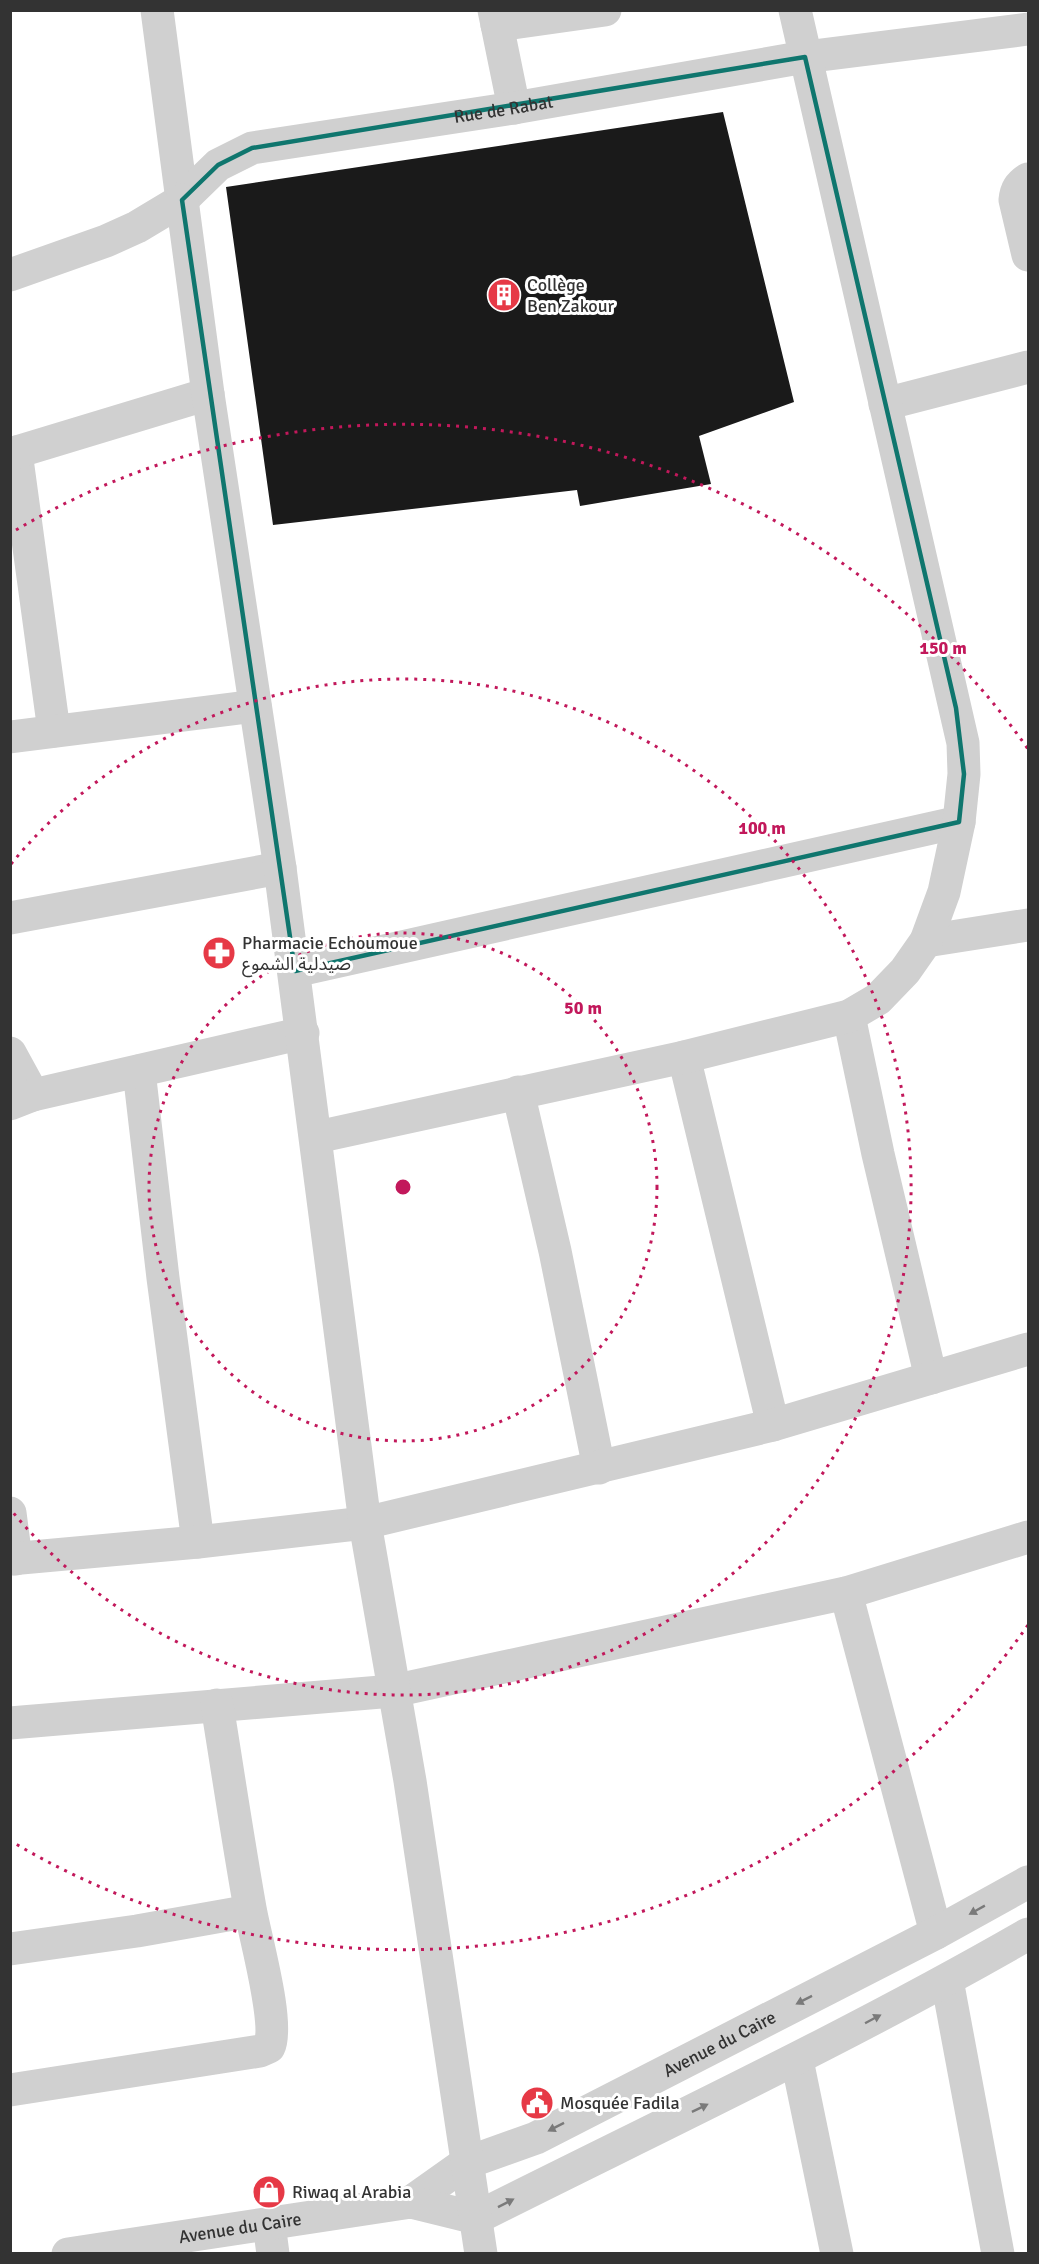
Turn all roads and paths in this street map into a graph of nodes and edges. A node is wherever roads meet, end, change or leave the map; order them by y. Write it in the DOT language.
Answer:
graph roads {
  1 [pos="157,10"];
  2 [pos="605,10"];
  3 [pos="795,10"];
  4 [pos="496,18"];
  5 [pos="1029,29"];
  6 [pos="805,57"];
  7 [pos="514,108"];
  8 [pos="1029,179"];
  9 [pos="182,200"];
  10 [pos="1029,255"];
  11 [pos="10,275"];
  12 [pos="1029,367"];
  13 [pos="208,394"];
  14 [pos="885,404"];
  15 [pos="13,453"];
  16 [pos="255,706"];
  17 [pos="54,731"];
  18 [pos="10,737"];
  19 [pos="959,822"];
  20 [pos="280,868"];
  21 [pos="10,918"];
  22 [pos="1029,925"];
  23 [pos="926,941"];
  24 [pos="295,971"];
  25 [pos="849,1016"];
  26 [pos="303,1033"];
  27 [pos="10,1053"];
  28 [pos="684,1057"];
  29 [pos="139,1071"];
  30 [pos="518,1092"];
  31 [pos="22,1100"];
  32 [pos="317,1137"];
  33 [pos="1029,1349"];
  34 [pos="931,1378"];
  35 [pos="773,1425"];
  36 [pos="599,1467"];
  37 [pos="10,1514"];
  38 [pos="365,1523"];
  39 [pos="1029,1537"];
  40 [pos="198,1542"];
  41 [pos="13,1559"];
  42 [pos="846,1593"];
  43 [pos="393,1691"];
  44 [pos="217,1705"];
  45 [pos="10,1723"];
  46 [pos="1029,1882"];
  47 [pos="250,1911"];
  48 [pos="936,1933"];
  49 [pos="1029,1934"];
  50 [pos="10,1948"];
  51 [pos="947,1980"];
  52 [pos="797,2060"];
  53 [pos="10,2090"];
  54 [pos="466,2163"];
  55 [pos="411,2202"];
  56 [pos="476,2218"];
  57 [pos="271,2239"];
  58 [pos="68,2253"];
  59 [pos="481,2253"];
  60 [pos="837,2253"];
  61 [pos="998,2253"];
  1 -- 9 [label="street"];
  2 -- 4 [label="street"];
  3 -- 6 [label="street"];
  4 -- 7 [label="street"];
  5 -- 6 [label="street, Rue de Rabat"];
  6 -- 7 [label="street, Rue de Rabat"];
  6 -- 14 [label="street"];
  7 -- 9 [label="street, Rue de Rabat"];
  8 -- 10 [label="street"];
  9 -- 11 [label="street, Rue de Rabat"];
  9 -- 13 [label="street"];
  12 -- 14 [label="street"];
  13 -- 15 [label="street"];
  13 -- 16 [label="street"];
  14 -- 19 [label="street"];
  15 -- 17 [label="street"];
  16 -- 17 [label="street"];
  16 -- 20 [label="street"];
  17 -- 18 [label="street"];
  19 -- 23 [label="street"];
  19 -- 24 [label="street"];
  20 -- 21 [label="street"];
  20 -- 24 [label="street"];
  22 -- 23 [label="street"];
  23 -- 25 [label="street"];
  24 -- 26 [label="street"];
  25 -- 28 [label="street"];
  25 -- 34 [label="street"];
  26 -- 29 [label="street"];
  26 -- 32 [label="street"];
  27 -- 31 [label="street"];
  28 -- 30 [label="street"];
  28 -- 35 [label="street"];
  29 -- 31 [label="street"];
  29 -- 40 [label="street"];
  30 -- 32 [label="street"];
  30 -- 36 [label="street"];
  32 -- 38 [label="street"];
  33 -- 34 [label="street"];
  34 -- 35 [label="street"];
  35 -- 36 [label="street"];
  36 -- 38 [label="street"];
  37 -- 41 [label="street"];
  38 -- 40 [label="street"];
  38 -- 43 [label="street"];
  39 -- 42 [label="street"];
  40 -- 41 [label="street"];
  42 -- 43 [label="street"];
  42 -- 48 [label="street"];
  43 -- 44 [label="street"];
  43 -- 54 [label="street"];
  44 -- 45 [label="street"];
  44 -- 47 [label="street"];
  46 -- 48 [label="street, Avenue du Caire, one-way"];
  47 -- 50 [label="street"];
  47 -- 53 [label="street"];
  48 -- 54 [label="street, Avenue du Caire, one-way"];
  49 -- 51 [label="street"];
  52 -- 51 [label="street, one-way"];
  51 -- 61 [label="street"];
  56 -- 52 [label="street, one-way"];
  52 -- 60 [label="street"];
  54 -- 55 [label="street, Avenue du Caire"];
  54 -- 56 [label="street"];
  55 -- 56 [label="street, Avenue du Caire"];
  55 -- 57 [label="street, Avenue du Caire"];
  56 -- 59 [label="street"];
  57 -- 58 [label="street, Avenue du Caire"];
}
